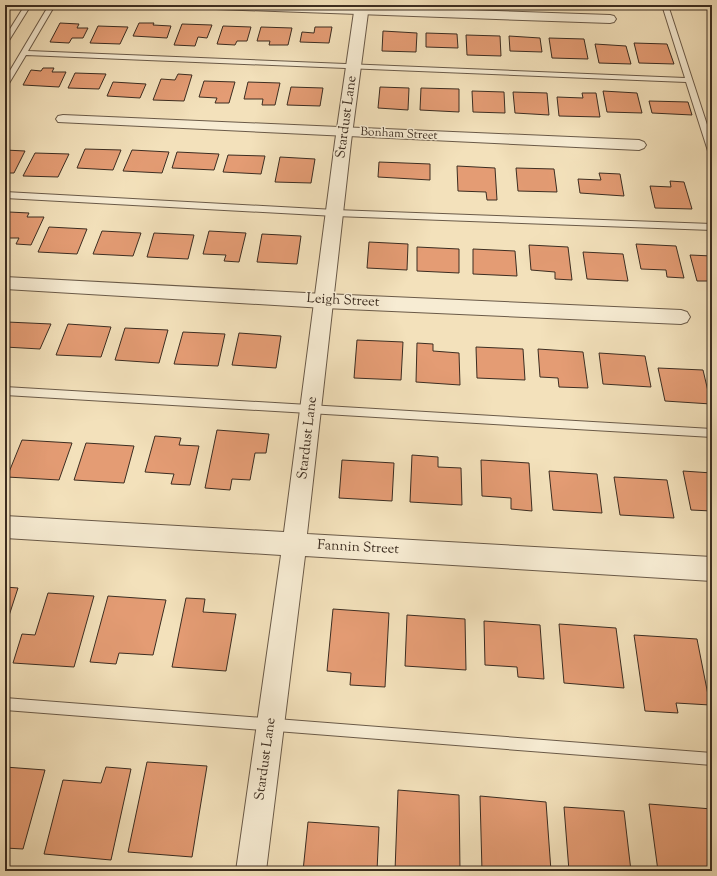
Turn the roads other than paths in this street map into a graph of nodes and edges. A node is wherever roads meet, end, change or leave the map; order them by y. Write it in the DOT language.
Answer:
graph roads {
  1 [pos="28,5"];
  2 [pos="52,5"];
  3 [pos="216,5"];
  4 [pos="665,5"];
  5 [pos="362,8"];
  6 [pos="610,19"];
  7 [pos="5,42"];
  8 [pos="24,53"];
  9 [pos="353,67"];
  10 [pos="689,80"];
  11 [pos="5,84"];
  12 [pos="63,119"];
  13 [pos="344,131"];
  14 [pos="639,145"];
  15 [pos="712,151"];
  16 [pos="5,195"];
  17 [pos="335,213"];
  18 [pos="712,227"];
  19 [pos="5,283"];
  20 [pos="324,301"];
  21 [pos="681,317"];
  22 [pos="5,391"];
  23 [pos="312,408"];
  24 [pos="712,433"];
  25 [pos="5,528"];
  26 [pos="295,544"];
  27 [pos="712,569"];
  28 [pos="5,704"];
  29 [pos="271,723"];
  30 [pos="712,758"];
  31 [pos="251,871"];
  1 -- 7 [label="lane"];
  2 -- 8 [label="lane"];
  3 -- 5 [label="street"];
  4 -- 10 [label="lane"];
  5 -- 6 [label="street"];
  5 -- 9 [label="street, Stardust Lane"];
  8 -- 9 [label="lane"];
  8 -- 11 [label="lane"];
  9 -- 10 [label="lane"];
  9 -- 13 [label="street, Stardust Lane"];
  10 -- 15 [label="lane"];
  12 -- 13 [label="street, Bonham Street"];
  13 -- 14 [label="street, Bonham Street"];
  13 -- 17 [label="street, Stardust Lane"];
  16 -- 17 [label="lane"];
  17 -- 18 [label="lane"];
  17 -- 20 [label="street, Stardust Lane"];
  19 -- 20 [label="street, Leigh Street"];
  20 -- 21 [label="street, Leigh Street"];
  20 -- 23 [label="street, Stardust Lane"];
  22 -- 23 [label="lane"];
  23 -- 24 [label="lane"];
  23 -- 26 [label="street, Stardust Lane"];
  25 -- 26 [label="street, Fannin Street"];
  26 -- 27 [label="street, Fannin Street"];
  26 -- 29 [label="street, Stardust Lane"];
  28 -- 29 [label="lane"];
  29 -- 30 [label="lane"];
  29 -- 31 [label="street, Stardust Lane"];
}
